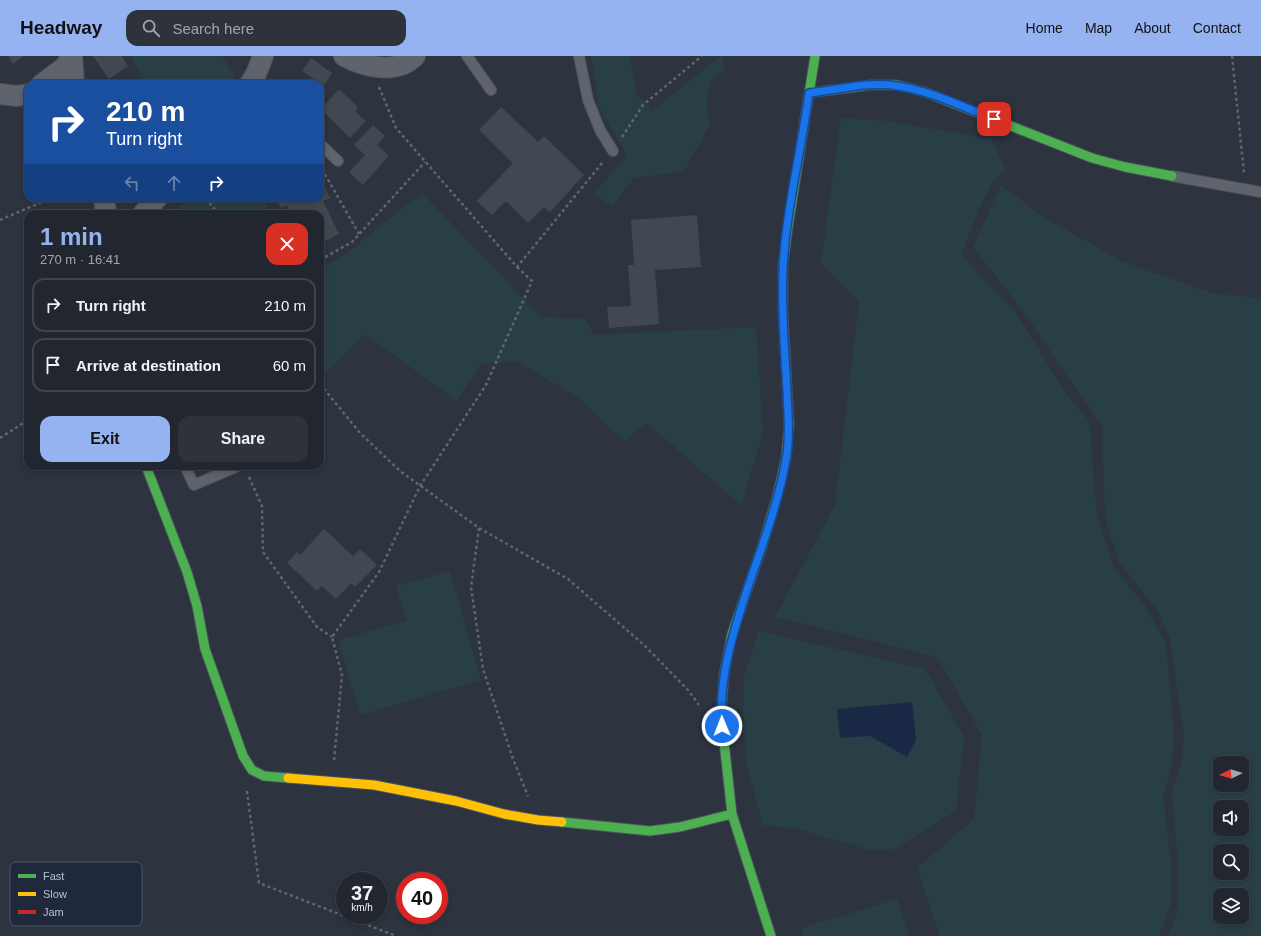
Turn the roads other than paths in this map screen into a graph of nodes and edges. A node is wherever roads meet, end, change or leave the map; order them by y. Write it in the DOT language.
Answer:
graph roads {
  1 [pos="72,56"];
  2 [pos="263,56"];
  3 [pos="344,56"];
  4 [pos="415,56"];
  5 [pos="467,56"];
  6 [pos="579,56"];
  7 [pos="815,56"];
  8 [pos="47,80"];
  9 [pos="74,80"];
  10 [pos="252,80"];
  11 [pos="491,90"];
  12 [pos="809,93"];
  13 [pos="0,94"];
  14 [pos="24,95"];
  15 [pos="324,148"];
  16 [pos="613,151"];
  17 [pos="338,161"];
  18 [pos="1172,176"];
  19 [pos="1261,192"];
  20 [pos="154,202"];
  21 [pos="146,210"];
  22 [pos="148,470"];
  23 [pos="187,470"];
  24 [pos="229,470"];
  25 [pos="732,814"];
  26 [pos="770,936"];
  1 -- 8 [label="street"];
  1 -- 9 [label="street"];
  2 -- 10 [label="street"];
  3 -- 4 [label="street"];
  5 -- 11 [label="lane"];
  6 -- 16 [label="lane"];
  7 -- 12 [label="street"];
  12 -- 18 [label="street"];
  12 -- 25 [label="street"];
  13 -- 14 [label="street"];
  15 -- 17 [label="lane"];
  18 -- 19 [label="lane"];
  20 -- 21 [label="street"];
  22 -- 25 [label="street"];
  23 -- 24 [label="lane"];
  25 -- 26 [label="street"];
}
